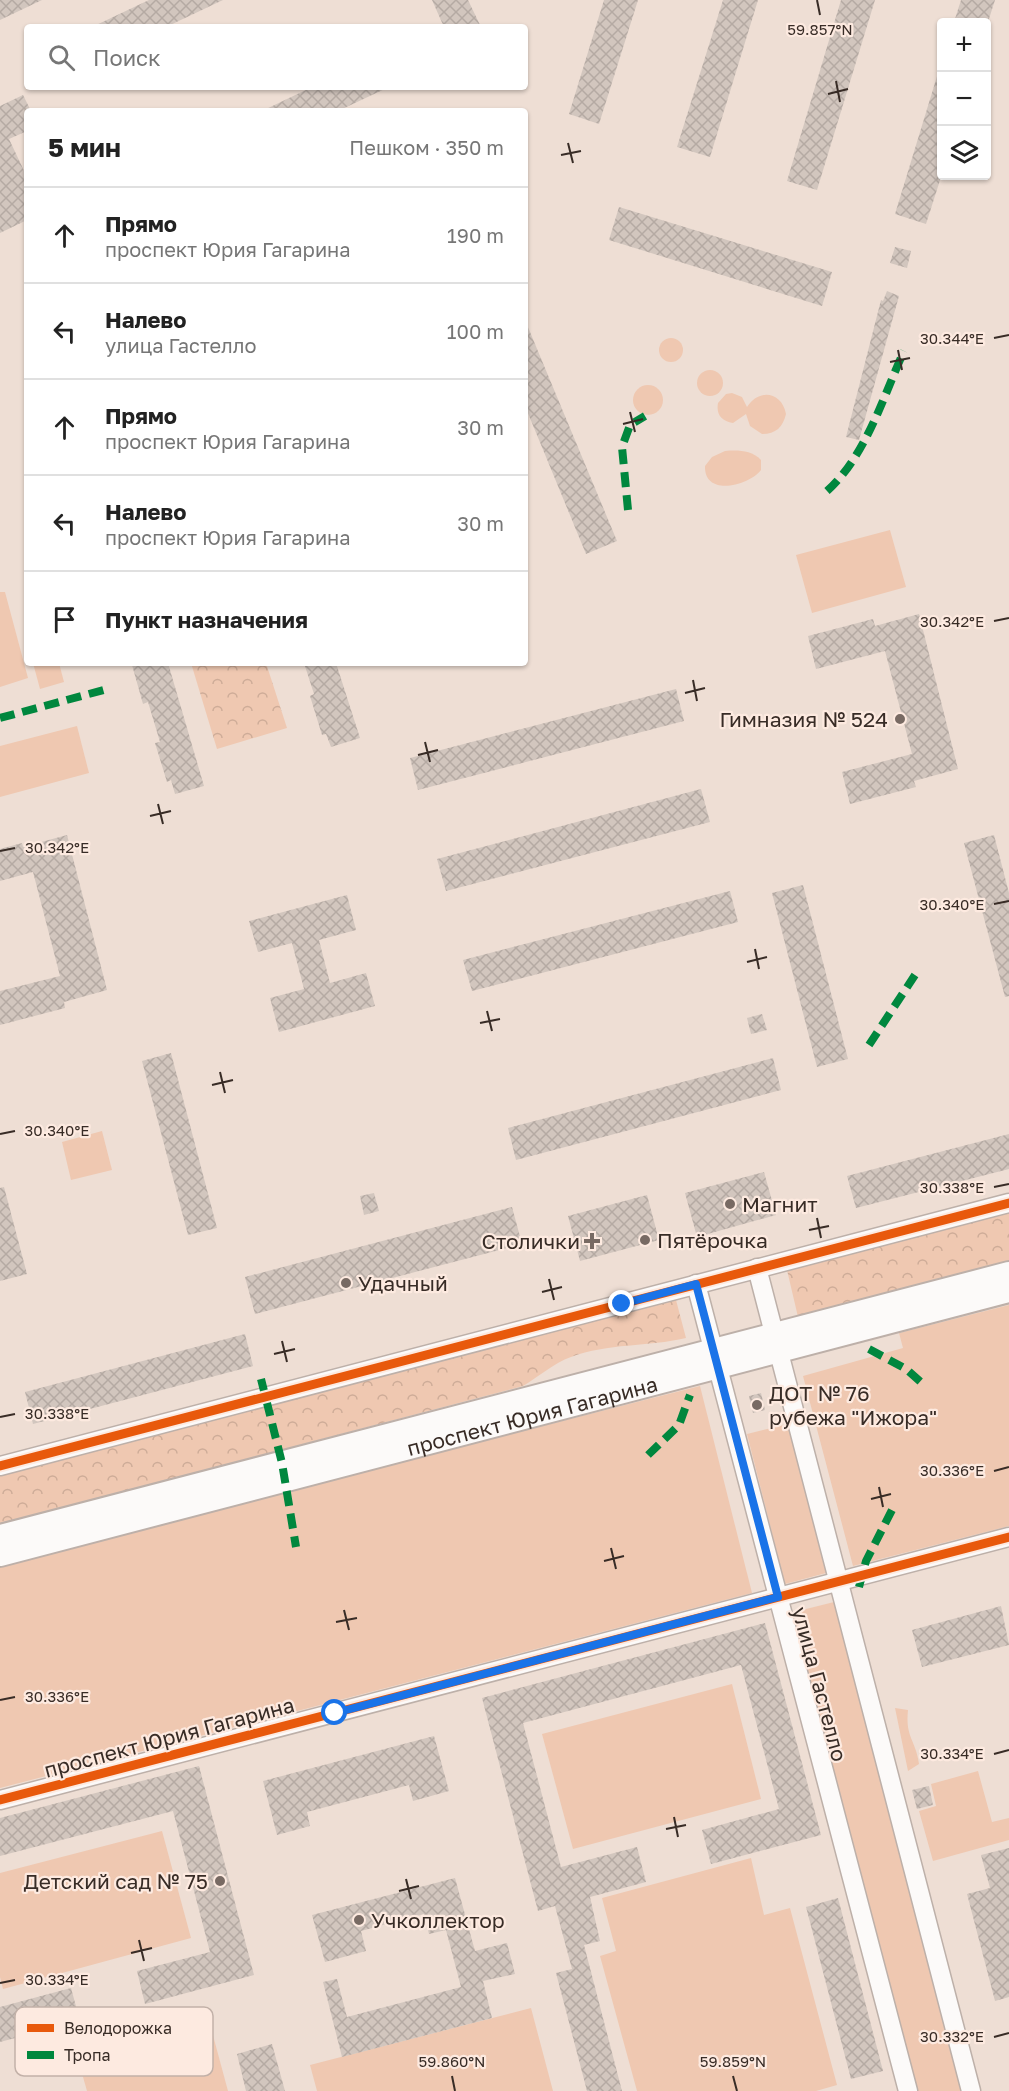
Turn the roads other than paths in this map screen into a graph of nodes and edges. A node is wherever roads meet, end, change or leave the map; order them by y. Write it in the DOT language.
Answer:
graph roads {
  1 [pos="1009,1203"];
  2 [pos="757,1268"];
  3 [pos="1009,1274"];
  4 [pos="696,1284"];
  5 [pos="1009,1291"];
  6 [pos="777,1343"];
  7 [pos="716,1359"];
  8 [pos="0,1466"];
  9 [pos="0,1536"];
  10 [pos="1009,1537"];
  11 [pos="0,1555"];
  12 [pos="839,1581"];
  13 [pos="778,1597"];
  14 [pos="0,1800"];
  15 [pos="908,2091"];
  16 [pos="971,2091"];
  1 -- 2 [label="street"];
  2 -- 4 [label="street"];
  2 -- 6 [label="street"];
  3 -- 6 [label="main road, проспект Юрия Гагарина"];
  4 -- 7 [label="street"];
  4 -- 8 [label="street"];
  5 -- 6 [label="main road, проспект Юрия Гагарина"];
  6 -- 7 [label="main road, проспект Юрия Гагарина"];
  6 -- 12 [label="street, улица Гастелло"];
  7 -- 9 [label="main road, проспект Юрия Гагарина"];
  7 -- 11 [label="main road, проспект Юрия Гагарина"];
  7 -- 13 [label="street, улица Гастелло"];
  10 -- 12 [label="street, проспект Юрия Гагарина"];
  12 -- 13 [label="street, проспект Юрия Гагарина"];
  12 -- 16 [label="street, улица Гастелло"];
  13 -- 14 [label="street, проспект Юрия Гагарина"];
  13 -- 15 [label="street, улица Гастелло"];
}
